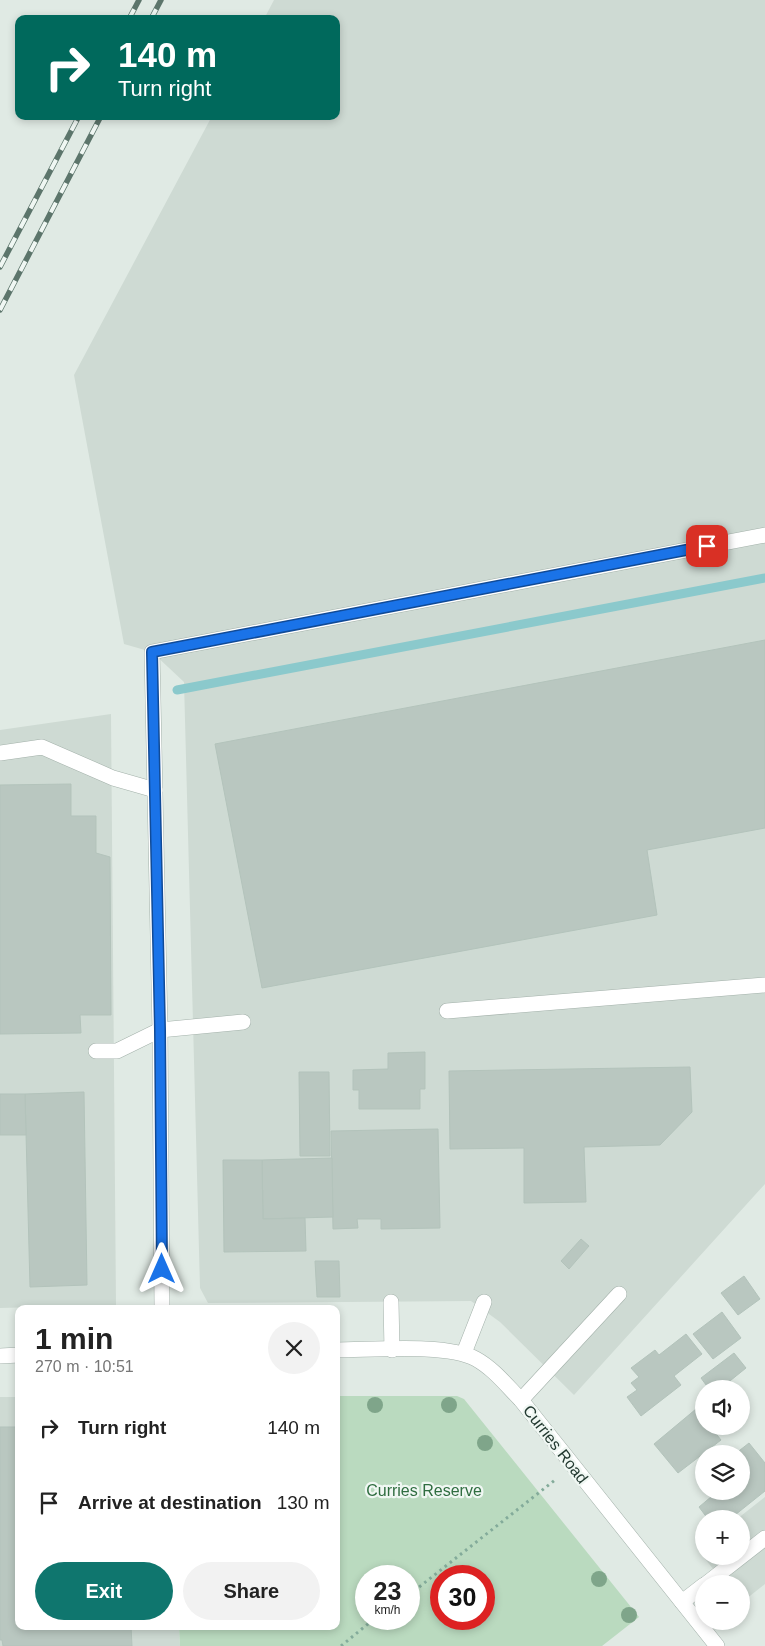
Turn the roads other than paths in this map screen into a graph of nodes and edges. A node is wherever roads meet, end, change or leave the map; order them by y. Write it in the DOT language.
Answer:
graph roads {
  1 [pos="765,534"];
  2 [pos="0,753"];
  3 [pos="155,790"];
  4 [pos="765,985"];
  5 [pos="446,1011"];
  6 [pos="243,1022"];
  7 [pos="160,1030"];
  8 [pos="96,1051"];
  9 [pos="619,1294"];
  10 [pos="391,1302"];
  11 [pos="484,1302"];
  12 [pos="162,1305"];
  13 [pos="340,1350"];
  14 [pos="392,1350"];
  15 [pos="464,1353"];
  16 [pos="15,1355"];
  17 [pos="0,1356"];
  18 [pos="521,1400"];
  19 [pos="765,1538"];
  20 [pos="718,1575"];
  21 [pos="695,1592"];
  22 [pos="682,1602"];
  23 [pos="716,1646"];
  1 -- 3 [label="street"];
  2 -- 3 [label="street"];
  3 -- 7 [label="street"];
  4 -- 5 [label="street"];
  6 -- 7 [label="street"];
  7 -- 8 [label="street"];
  7 -- 12 [label="street"];
  9 -- 18 [label="street"];
  10 -- 14 [label="street"];
  11 -- 15 [label="street"];
  13 -- 14 [label="street, Curries Road"];
  14 -- 15 [label="street, Curries Road"];
  15 -- 18 [label="street, Curries Road"];
  16 -- 17 [label="street"];
  18 -- 22 [label="street, Curries Road"];
  19 -- 20 [label="street"];
  21 -- 22 [label="street"];
  22 -- 23 [label="street, Curries Road"];
}
